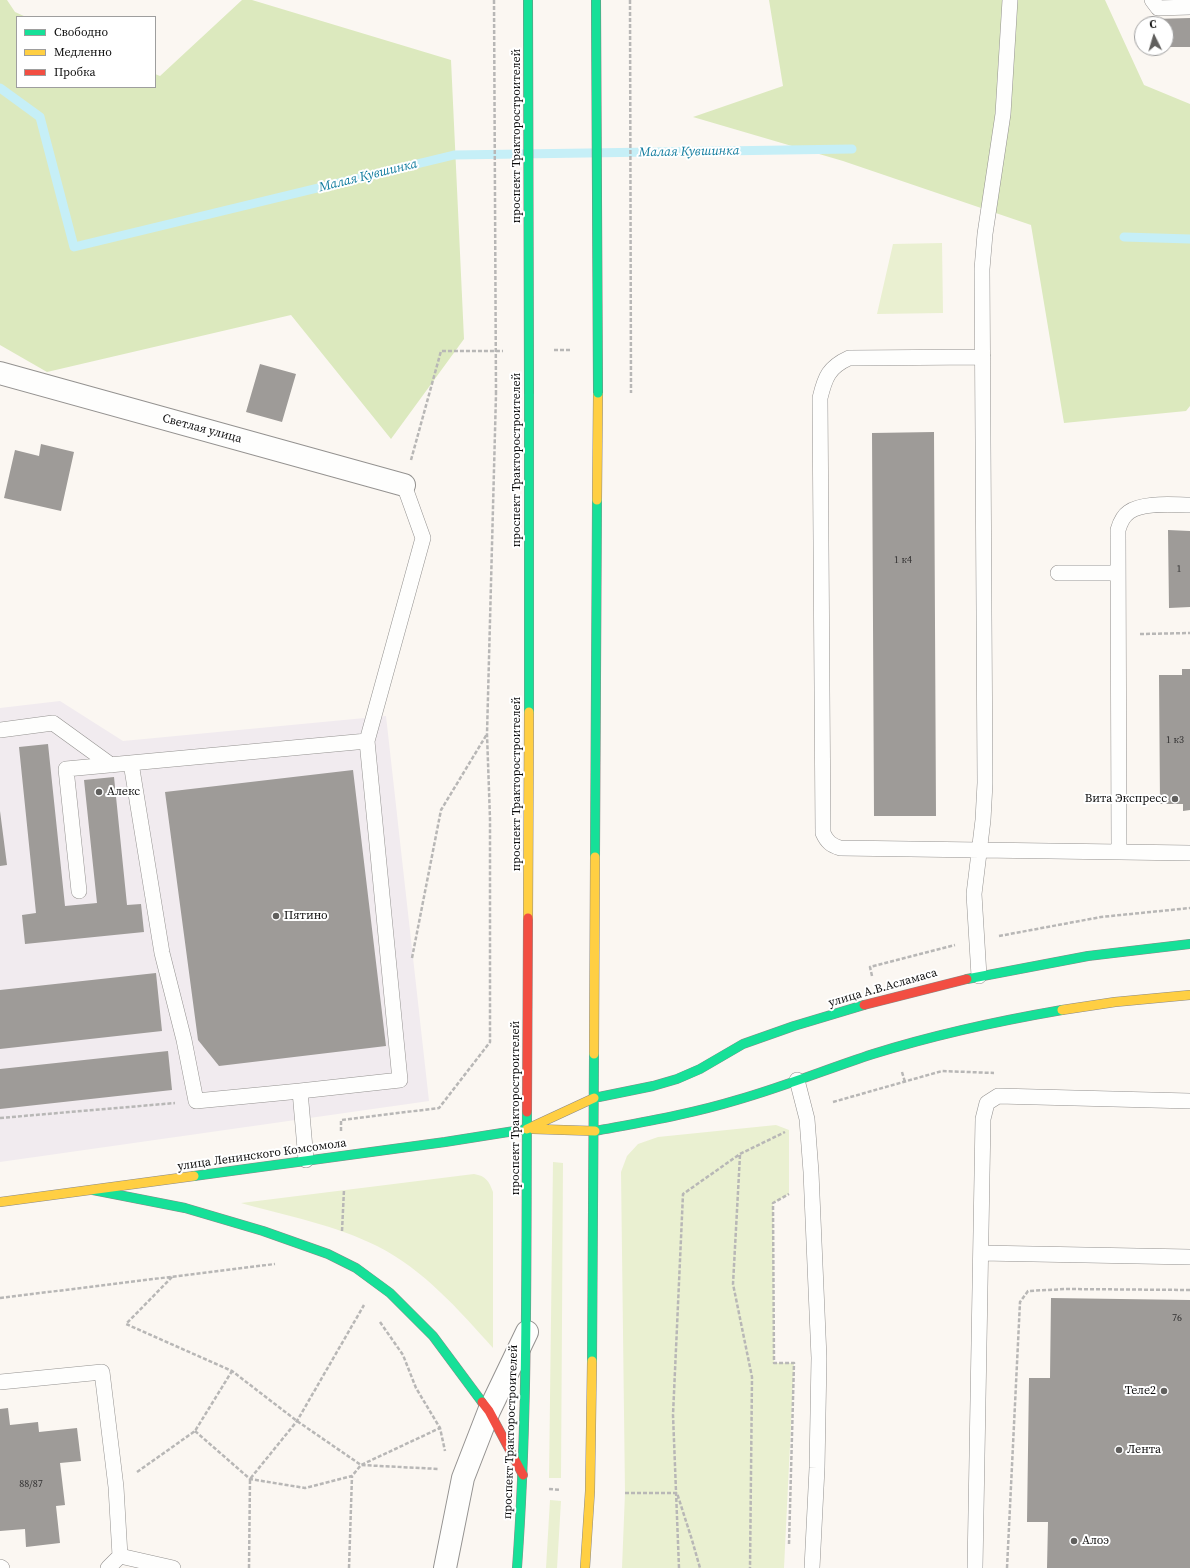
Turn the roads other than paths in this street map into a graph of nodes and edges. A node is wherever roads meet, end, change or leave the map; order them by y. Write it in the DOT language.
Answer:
graph roads {
  1 [pos="528,0"];
  2 [pos="596,0"];
  3 [pos="1010,0"];
  4 [pos="1152,0"];
  5 [pos="1190,7"];
  6 [pos="982,357"];
  7 [pos="0,373"];
  8 [pos="404,485"];
  9 [pos="1190,505"];
  10 [pos="1058,573"];
  11 [pos="1118,573"];
  12 [pos="0,730"];
  13 [pos="367,740"];
  14 [pos="131,763"];
  15 [pos="112,765"];
  16 [pos="979,850"];
  17 [pos="1119,851"];
  18 [pos="1190,853"];
  19 [pos="80,891"];
  20 [pos="1190,944"];
  21 [pos="979,976"];
  22 [pos="1190,995"];
  23 [pos="797,1080"];
  24 [pos="300,1091"];
  25 [pos="594,1098"];
  26 [pos="1190,1101"];
  27 [pos="527,1129"];
  28 [pos="595,1131"];
  29 [pos="306,1160"];
  30 [pos="93,1190"];
  31 [pos="0,1202"];
  32 [pos="981,1253"];
  33 [pos="1190,1257"];
  34 [pos="527,1332"];
  35 [pos="0,1382"];
  36 [pos="489,1410"];
  37 [pos="523,1475"];
  38 [pos="120,1556"];
  39 [pos="108,1568"];
  40 [pos="173,1568"];
  41 [pos="445,1568"];
  42 [pos="517,1568"];
  43 [pos="585,1568"];
  44 [pos="812,1568"];
  45 [pos="975,1568"];
  1 -- 27 [label="main road, проспект Тракторостроителей, bridge"];
  2 -- 25 [label="main road, bridge"];
  3 -- 6 [label="lane"];
  4 -- 5 [label="lane"];
  6 -- 16 [label="lane"];
  6 -- 16 [label="lane"];
  7 -- 8 [label="street, Светлая улица"];
  8 -- 13 [label="lane"];
  9 -- 11 [label="lane"];
  10 -- 11 [label="lane"];
  11 -- 17 [label="lane"];
  12 -- 15 [label="lane"];
  13 -- 14 [label="lane"];
  13 -- 24 [label="lane"];
  14 -- 15 [label="lane"];
  14 -- 24 [label="lane"];
  15 -- 19 [label="lane"];
  16 -- 17 [label="lane"];
  16 -- 21 [label="lane"];
  17 -- 18 [label="lane"];
  20 -- 21 [label="main road, улица А.В.Асламаса"];
  21 -- 25 [label="main road, улица А.В.Асламаса"];
  22 -- 23 [label="main road"];
  23 -- 28 [label="main road"];
  23 -- 44 [label="lane"];
  24 -- 29 [label="lane"];
  25 -- 27 [label="main road, улица А.В.Асламаса"];
  25 -- 28 [label="main road"];
  26 -- 32 [label="lane"];
  27 -- 28 [label="main road"];
  27 -- 29 [label="main road, улица Ленинского Комсомола"];
  27 -- 34 [label="main road, проспект Тракторостроителей"];
  28 -- 43 [label="main road"];
  29 -- 30 [label="main road, улица Ленинского Комсомола"];
  30 -- 31 [label="main road, улица Ленинского Комсомола"];
  30 -- 36 [label="main road"];
  32 -- 33 [label="lane"];
  32 -- 45 [label="lane"];
  34 -- 36 [label="street"];
  34 -- 37 [label="main road, проспект Тракторостроителей"];
  35 -- 38 [label="lane"];
  36 -- 37 [label="main road"];
  36 -- 41 [label="street"];
  37 -- 42 [label="main road, проспект Тракторостроителей"];
  38 -- 39 [label="lane"];
  38 -- 40 [label="lane"];
}
